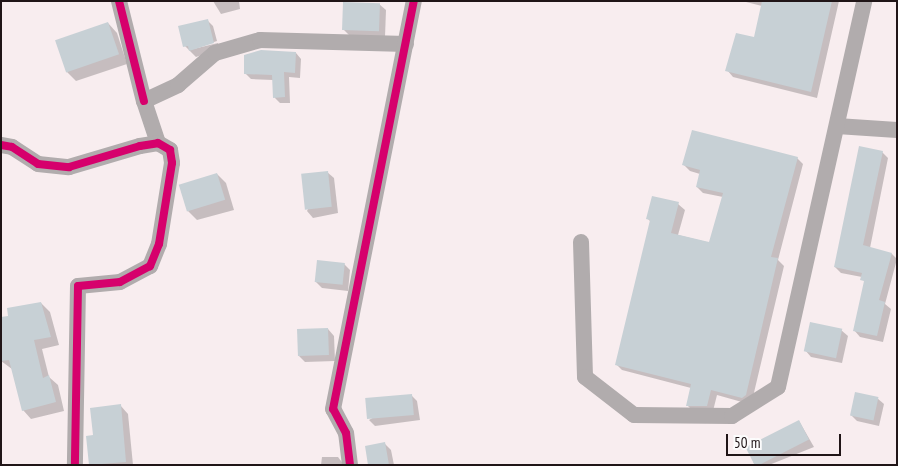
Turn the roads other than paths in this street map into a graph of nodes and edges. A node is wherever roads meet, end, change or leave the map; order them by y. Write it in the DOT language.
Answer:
graph roads {
  1 [pos="119,1"];
  2 [pos="414,1"];
  3 [pos="864,1"];
  4 [pos="406,44"];
  5 [pos="144,101"];
  6 [pos="837,126"];
  7 [pos="897,130"];
  8 [pos="158,143"];
  9 [pos="1,145"];
  10 [pos="581,242"];
  11 [pos="75,465"];
  12 [pos="350,465"];
  1 -- 5 [label="street"];
  2 -- 4 [label="street"];
  3 -- 6 [label="street"];
  4 -- 5 [label="street"];
  4 -- 12 [label="street"];
  5 -- 8 [label="street"];
  6 -- 7 [label="street"];
  6 -- 10 [label="street"];
  8 -- 9 [label="street"];
  8 -- 11 [label="street"];
}
